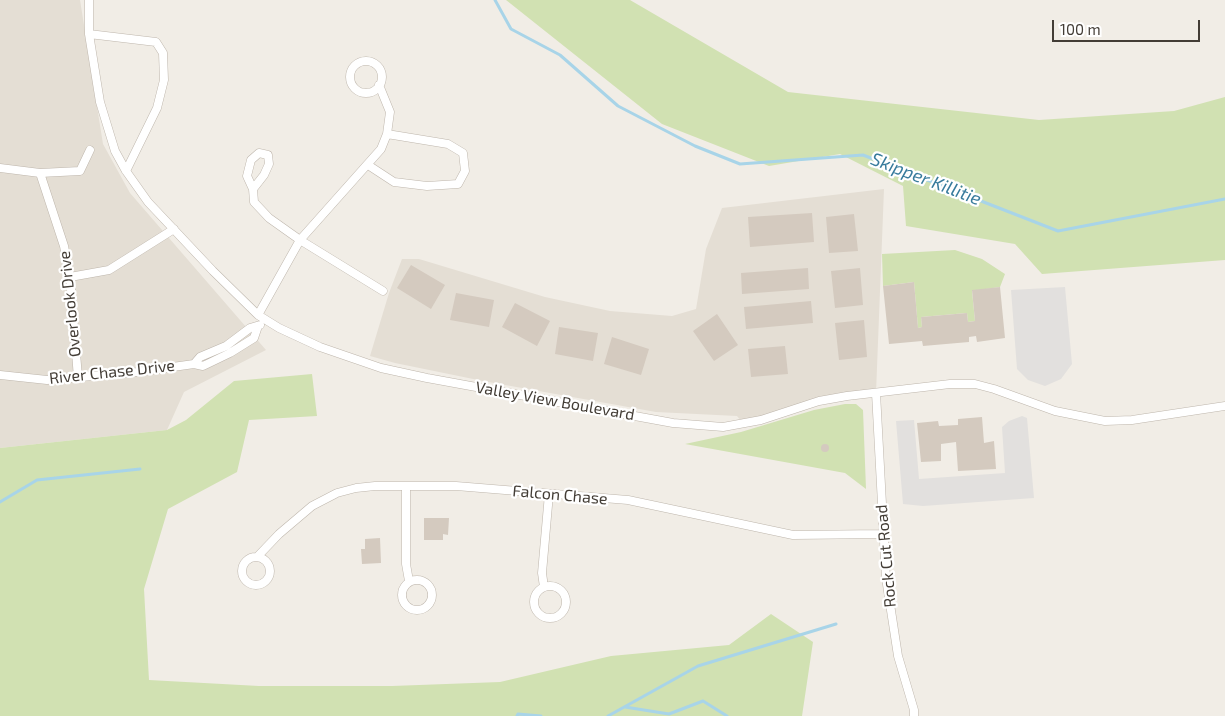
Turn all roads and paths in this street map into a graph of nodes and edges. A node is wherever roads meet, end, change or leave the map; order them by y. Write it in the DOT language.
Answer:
graph roads {
  1 [pos="89,0"];
  2 [pos="89,34"];
  3 [pos="379,85"];
  4 [pos="388,134"];
  5 [pos="90,150"];
  6 [pos="368,165"];
  7 [pos="0,168"];
  8 [pos="126,171"];
  9 [pos="40,173"];
  10 [pos="253,189"];
  11 [pos="174,229"];
  12 [pos="300,240"];
  13 [pos="70,277"];
  14 [pos="383,291"];
  15 [pos="258,315"];
  16 [pos="266,320"];
  17 [pos="0,375"];
  18 [pos="78,378"];
  19 [pos="876,392"];
  20 [pos="1225,406"];
  21 [pos="406,486"];
  22 [pos="549,494"];
  23 [pos="882,534"];
  24 [pos="258,556"];
  25 [pos="409,581"];
  26 [pos="544,587"];
  27 [pos="914,716"];
  1 -- 2 [label="street, Valley View Boulevard"];
  2 -- 8 [label="street, Valley View Boulevard"];
  2 -- 8 [label="street"];
  3 -- 3 [label="street"];
  3 -- 4 [label="street"];
  4 -- 6 [label="street"];
  4 -- 6 [label="street"];
  5 -- 9 [label="street"];
  6 -- 12 [label="street"];
  7 -- 9 [label="street"];
  8 -- 11 [label="street, Valley View Boulevard"];
  9 -- 13 [label="street, Overlook Drive"];
  10 -- 12 [label="street"];
  11 -- 13 [label="street"];
  11 -- 15 [label="street, Valley View Boulevard"];
  12 -- 14 [label="street"];
  12 -- 15 [label="street"];
  13 -- 18 [label="street, Overlook Drive"];
  15 -- 16 [label="street, Valley View Boulevard"];
  16 -- 18 [label="street, River Chase Drive"];
  16 -- 19 [label="street, Valley View Boulevard"];
  17 -- 18 [label="street, River Chase Drive"];
  19 -- 20 [label="street, Valley View Boulevard"];
  19 -- 23 [label="street, Rock Cut Road"];
  21 -- 22 [label="street, Falcon Chase"];
  21 -- 24 [label="street, Falcon Chase"];
  21 -- 25 [label="street"];
  22 -- 23 [label="street, Falcon Chase"];
  22 -- 26 [label="street"];
  23 -- 27 [label="street, Rock Cut Road"];
  25 -- 25 [label="street"];
  26 -- 26 [label="street"];
}
